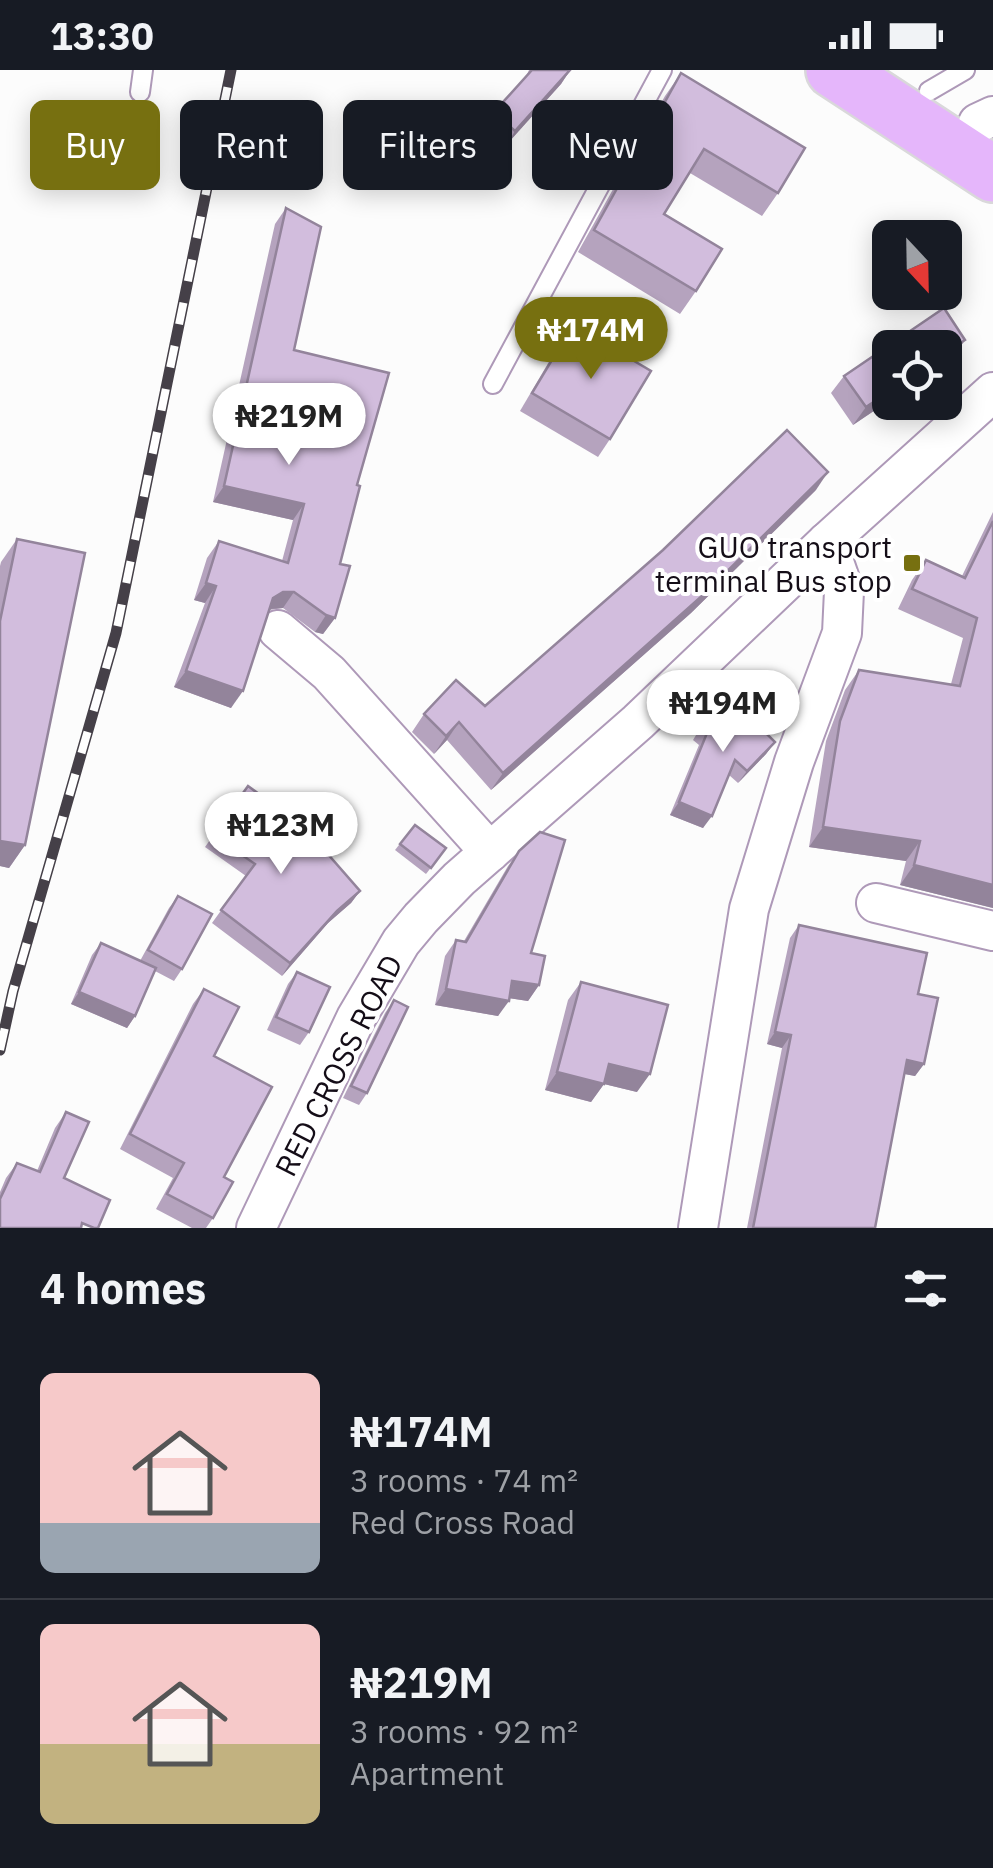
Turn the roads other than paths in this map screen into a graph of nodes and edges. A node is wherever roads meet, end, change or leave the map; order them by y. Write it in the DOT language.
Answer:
graph roads {
  1 [pos="143,70"];
  2 [pos="662,70"];
  3 [pos="834,70"];
  4 [pos="930,77"];
  5 [pos="140,92"];
  6 [pos="989,136"];
  7 [pos="493,384"];
  8 [pos="993,392"];
  9 [pos="827,542"];
  10 [pos="278,630"];
  11 [pos="490,852"];
  12 [pos="876,903"];
  13 [pos="993,930"];
  14 [pos="256,1228"];
  15 [pos="698,1228"];
  1 -- 5 [label="lane"];
  2 -- 7 [label="lane"];
  3 -- 6 [label="main road"];
  4 -- 6 [label="main road"];
  8 -- 9 [label="street, RED CROSS ROAD"];
  9 -- 11 [label="street, RED CROSS ROAD"];
  9 -- 15 [label="street"];
  10 -- 11 [label="street"];
  11 -- 14 [label="street, RED CROSS ROAD"];
  12 -- 13 [label="street"];
}
